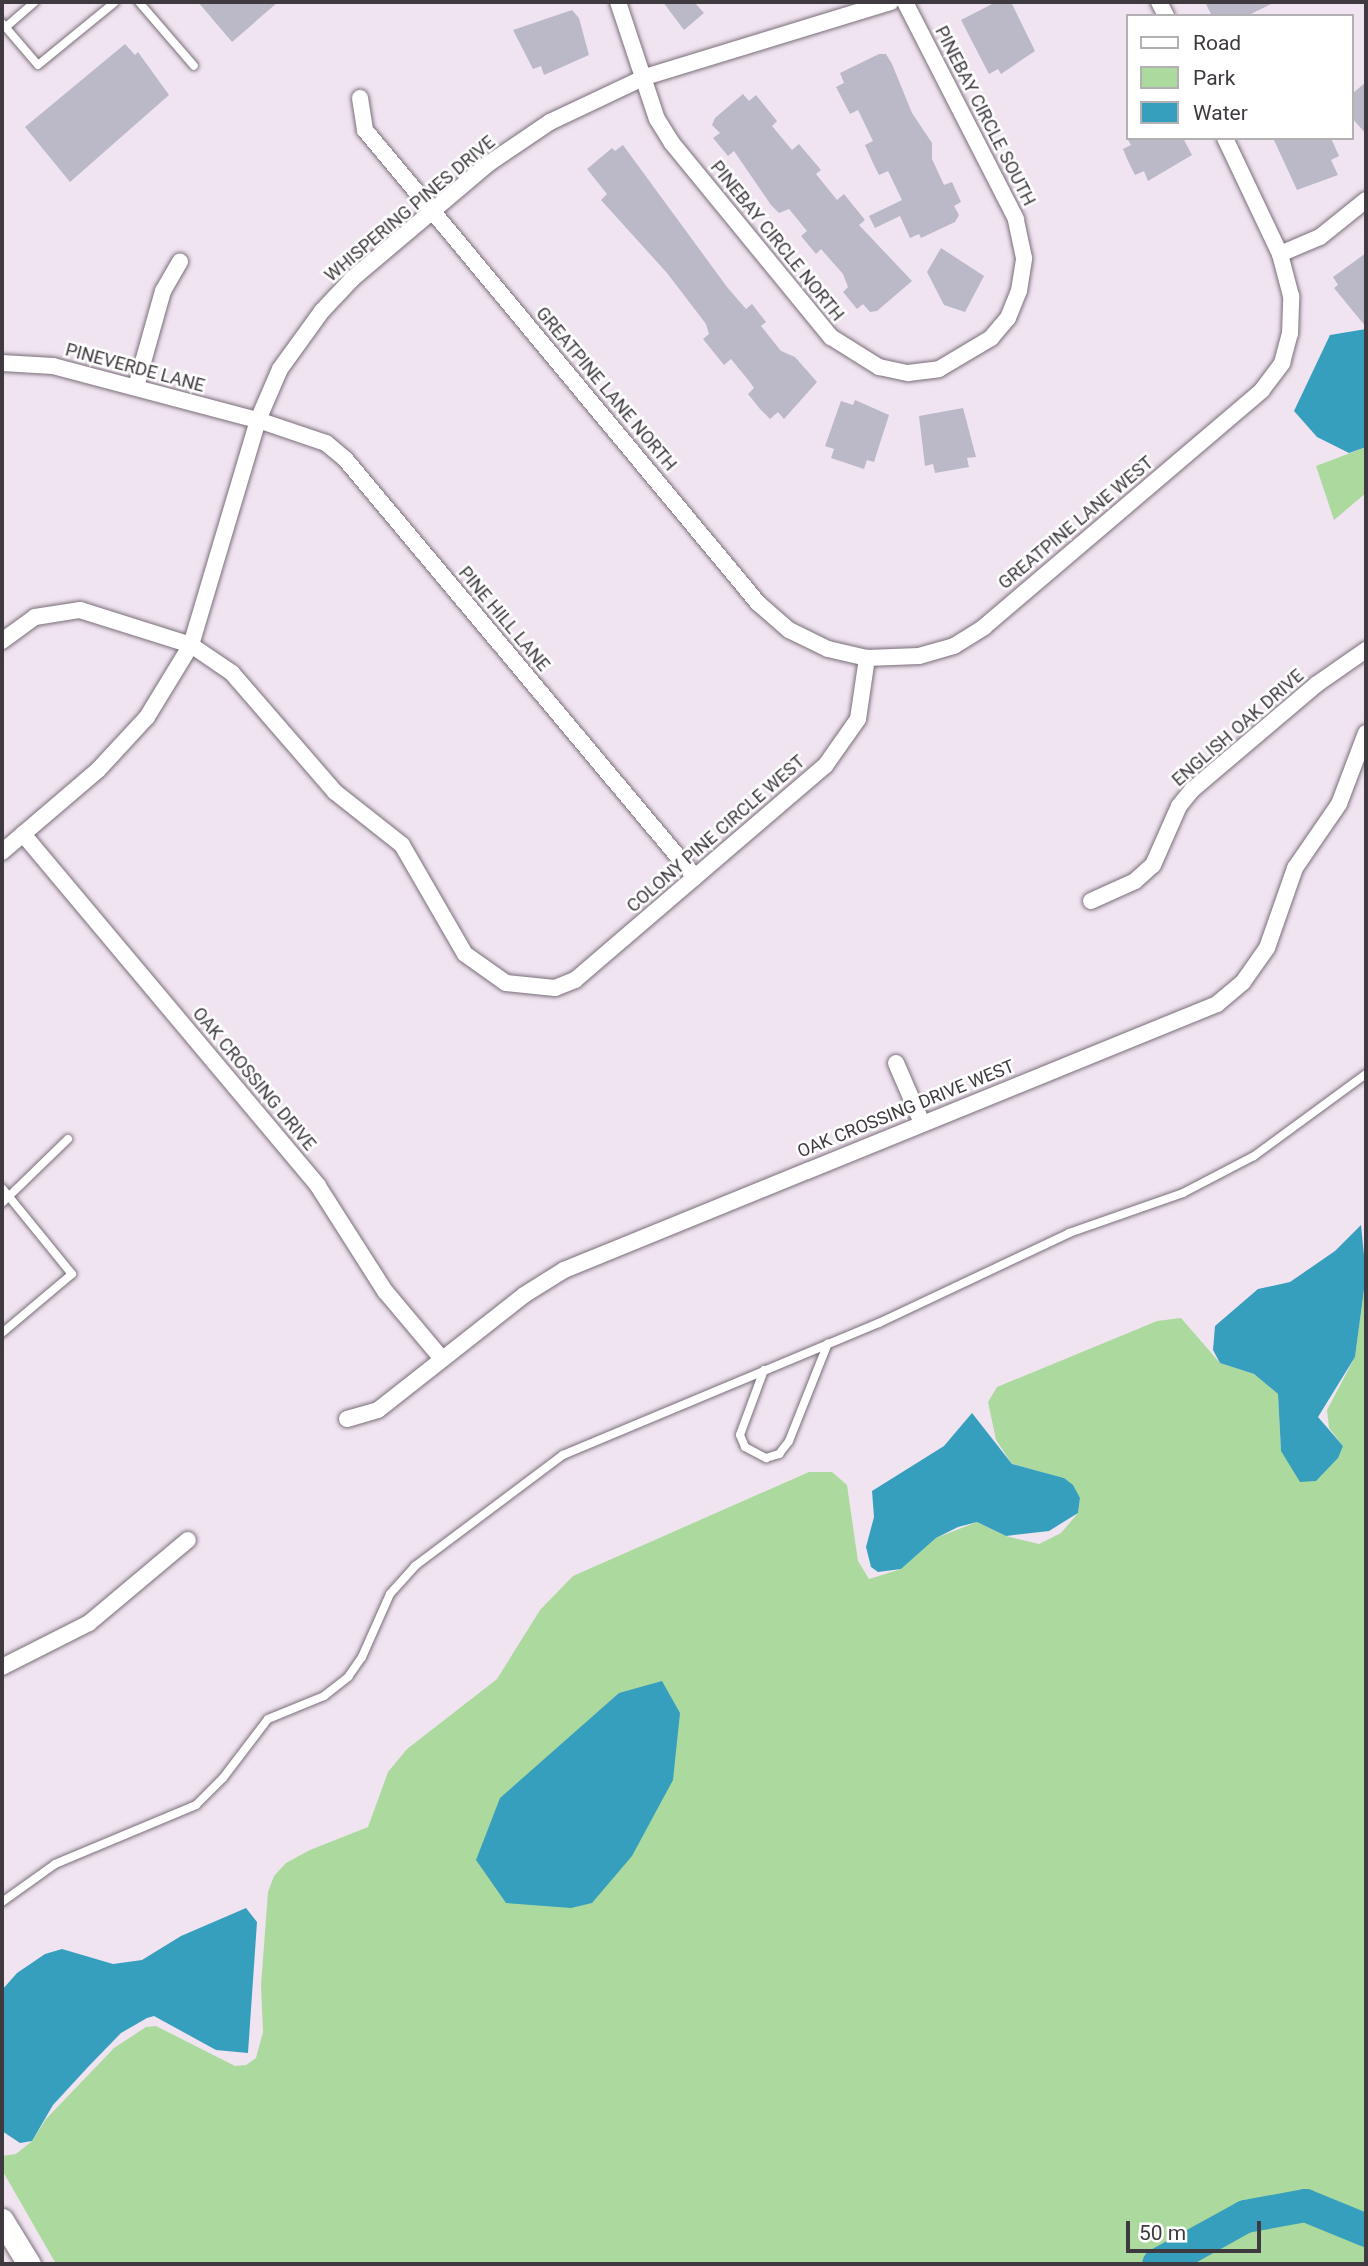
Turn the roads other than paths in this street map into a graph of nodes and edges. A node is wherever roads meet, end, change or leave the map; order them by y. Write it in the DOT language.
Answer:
graph roads {
  1 [pos="35,2"];
  2 [pos="115,2"];
  3 [pos="139,2"];
  4 [pos="618,2"];
  5 [pos="891,2"];
  6 [pos="905,2"];
  7 [pos="4,25"];
  8 [pos="194,66"];
  9 [pos="645,77"];
  10 [pos="360,98"];
  11 [pos="1226,140"];
  12 [pos="1366,200"];
  13 [pos="433,211"];
  14 [pos="1280,254"];
  15 [pos="180,261"];
  16 [pos="967,356"];
  17 [pos="2,363"];
  18 [pos="136,387"];
  19 [pos="258,419"];
  20 [pos="2,641"];
  21 [pos="191,645"];
  22 [pos="1366,652"];
  23 [pos="867,658"];
  24 [pos="1366,733"];
  25 [pos="23,834"];
  26 [pos="2,852"];
  27 [pos="695,877"];
  28 [pos="1091,901"];
  29 [pos="896,1063"];
  30 [pos="1366,1074"];
  31 [pos="922,1122"];
  32 [pos="68,1139"];
  33 [pos="2,1188"];
  34 [pos="5,1200"];
  35 [pos="2,1333"];
  36 [pos="828,1343"];
  37 [pos="442,1359"];
  38 [pos="764,1370"];
  39 [pos="347,1419"];
  40 [pos="188,1540"];
  41 [pos="2,1667"];
  42 [pos="2,1902"];
  43 [pos="2,2220"];
  44 [pos="29,2264"];
  1 -- 7 [label="lane"];
  2 -- 7 [label="lane"];
  3 -- 8 [label="lane"];
  4 -- 9 [label="street, PINEBAY CIRCLE NORTH"];
  5 -- 9 [label="street, WHISPERING PINES DRIVE"];
  6 -- 16 [label="street, PINEBAY CIRCLE SOUTH"];
  9 -- 13 [label="street, WHISPERING PINES DRIVE"];
  9 -- 16 [label="street, PINEBAY CIRCLE NORTH"];
  10 -- 13 [label="street, GREATPINE LANE NORTH"];
  11 -- 14 [label="street"];
  12 -- 14 [label="street"];
  13 -- 19 [label="street, WHISPERING PINES DRIVE"];
  13 -- 23 [label="street, GREATPINE LANE NORTH"];
  14 -- 23 [label="street, GREATPINE LANE WEST"];
  15 -- 18 [label="street"];
  17 -- 18 [label="street, PINEVERDE LANE"];
  18 -- 19 [label="street, PINEVERDE LANE"];
  19 -- 21 [label="street, WHISPERING PINES DRIVE"];
  19 -- 27 [label="street, PINE HILL LANE"];
  20 -- 21 [label="street"];
  21 -- 25 [label="street, WHISPERING PINES DRIVE"];
  21 -- 27 [label="street, COLONY PINE CIRCLE WEST"];
  22 -- 28 [label="street, ENGLISH OAK DRIVE"];
  23 -- 27 [label="street, COLONY PINE CIRCLE WEST"];
  24 -- 31 [label="street, OAK CROSSING DRIVE WEST"];
  25 -- 26 [label="street, WHISPERING PINES DRIVE"];
  25 -- 37 [label="street, OAK CROSSING DRIVE"];
  29 -- 31 [label="street"];
  30 -- 36 [label="lane"];
  31 -- 37 [label="street, OAK CROSSING DRIVE WEST"];
  32 -- 34 [label="lane"];
  33 -- 34 [label="lane"];
  34 -- 35 [label="lane"];
  36 -- 38 [label="lane"];
  36 -- 38 [label="lane"];
  37 -- 39 [label="street, OAK CROSSING DRIVE WEST"];
  38 -- 42 [label="lane"];
  40 -- 41 [label="street"];
  43 -- 44 [label="street"];
}
